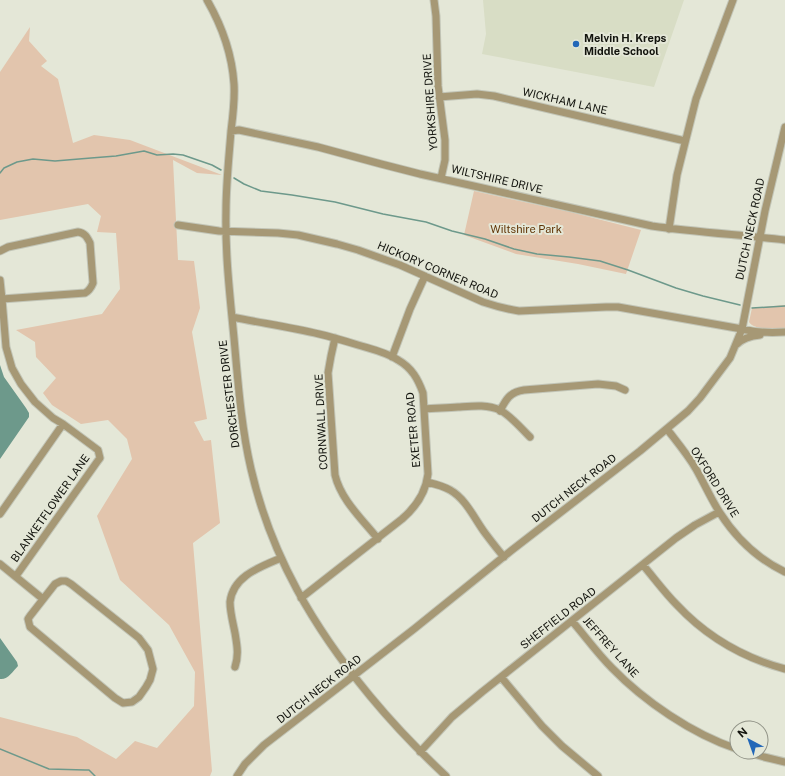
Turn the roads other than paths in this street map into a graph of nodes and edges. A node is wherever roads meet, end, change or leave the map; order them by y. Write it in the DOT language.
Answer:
graph roads {
  1 [pos="207,0"];
  2 [pos="434,0"];
  3 [pos="733,0"];
  4 [pos="439,97"];
  5 [pos="785,127"];
  6 [pos="231,131"];
  7 [pos="685,141"];
  8 [pos="441,178"];
  9 [pos="178,225"];
  10 [pos="669,228"];
  11 [pos="226,231"];
  12 [pos="760,237"];
  13 [pos="785,240"];
  14 [pos="0,251"];
  15 [pos="425,276"];
  16 [pos="0,280"];
  17 [pos="2,299"];
  18 [pos="232,317"];
  19 [pos="742,329"];
  20 [pos="785,332"];
  21 [pos="766,333"];
  22 [pos="335,338"];
  23 [pos="735,346"];
  24 [pos="392,357"];
  25 [pos="625,390"];
  26 [pos="424,409"];
  27 [pos="500,411"];
  28 [pos="63,424"];
  29 [pos="667,430"];
  30 [pos="530,437"];
  31 [pos="427,482"];
  32 [pos="719,512"];
  33 [pos="0,514"];
  34 [pos="378,539"];
  35 [pos="504,557"];
  36 [pos="281,558"];
  37 [pos="0,564"];
  38 [pos="643,565"];
  39 [pos="785,572"];
  40 [pos="16,576"];
  41 [pos="301,598"];
  42 [pos="43,600"];
  43 [pos="572,621"];
  44 [pos="235,667"];
  45 [pos="785,669"];
  46 [pos="354,676"];
  47 [pos="501,677"];
  48 [pos="729,746"];
  49 [pos="420,752"];
  50 [pos="769,758"];
  51 [pos="785,762"];
  52 [pos="237,776"];
  53 [pos="446,776"];
  54 [pos="598,776"];
  1 -- 6 [label="street, DORCHESTER DRIVE"];
  2 -- 4 [label="street, YORKSHIRE DRIVE"];
  3 -- 7 [label="street"];
  4 -- 7 [label="street, WICKHAM LANE"];
  4 -- 8 [label="street, YORKSHIRE DRIVE"];
  5 -- 12 [label="street, DUTCH NECK ROAD"];
  6 -- 8 [label="street, WILTSHIRE DRIVE"];
  6 -- 11 [label="street, DORCHESTER DRIVE"];
  7 -- 10 [label="street"];
  8 -- 10 [label="street, WILTSHIRE DRIVE"];
  9 -- 11 [label="street, HICKORY CORNER ROAD"];
  10 -- 12 [label="street, WILTSHIRE DRIVE"];
  11 -- 15 [label="street, HICKORY CORNER ROAD"];
  11 -- 18 [label="street, DORCHESTER DRIVE"];
  12 -- 13 [label="street, WILTSHIRE DRIVE"];
  12 -- 19 [label="street, DUTCH NECK ROAD"];
  14 -- 17 [label="street"];
  15 -- 19 [label="street, HICKORY CORNER ROAD"];
  15 -- 24 [label="street"];
  16 -- 17 [label="street, BLANKETFLOWER LANE"];
  17 -- 28 [label="street, BLANKETFLOWER LANE"];
  18 -- 22 [label="street, EXETER ROAD"];
  18 -- 36 [label="street, DORCHESTER DRIVE"];
  19 -- 21 [label="street, HICKORY CORNER ROAD"];
  19 -- 23 [label="street, DUTCH NECK ROAD"];
  20 -- 21 [label="street, HICKORY CORNER ROAD"];
  21 -- 23 [label="street"];
  22 -- 24 [label="street, EXETER ROAD"];
  22 -- 34 [label="street, CORNWALL DRIVE"];
  23 -- 29 [label="street, DUTCH NECK ROAD"];
  24 -- 26 [label="street, EXETER ROAD"];
  25 -- 27 [label="street"];
  26 -- 27 [label="street"];
  26 -- 31 [label="street, EXETER ROAD"];
  27 -- 30 [label="street"];
  28 -- 33 [label="street"];
  28 -- 40 [label="street, BLANKETFLOWER LANE"];
  29 -- 32 [label="street, OXFORD DRIVE"];
  29 -- 35 [label="street, DUTCH NECK ROAD"];
  31 -- 34 [label="street, EXETER ROAD"];
  31 -- 35 [label="street"];
  32 -- 38 [label="street, SHEFFIELD ROAD"];
  32 -- 39 [label="street, OXFORD DRIVE"];
  34 -- 41 [label="street, EXETER ROAD"];
  35 -- 46 [label="street, DUTCH NECK ROAD"];
  36 -- 41 [label="street, DORCHESTER DRIVE"];
  36 -- 44 [label="street"];
  37 -- 40 [label="street"];
  38 -- 43 [label="street, SHEFFIELD ROAD"];
  38 -- 45 [label="street"];
  40 -- 42 [label="street"];
  41 -- 46 [label="street, DORCHESTER DRIVE"];
  42 -- 42 [label="street"];
  43 -- 47 [label="street, SHEFFIELD ROAD"];
  43 -- 48 [label="street, JEFFREY LANE"];
  46 -- 49 [label="street, DORCHESTER DRIVE"];
  46 -- 52 [label="street, DUTCH NECK ROAD"];
  47 -- 49 [label="street, SHEFFIELD ROAD"];
  47 -- 54 [label="street"];
  49 -- 53 [label="street, DORCHESTER DRIVE"];
  50 -- 51 [label="street"];
}
